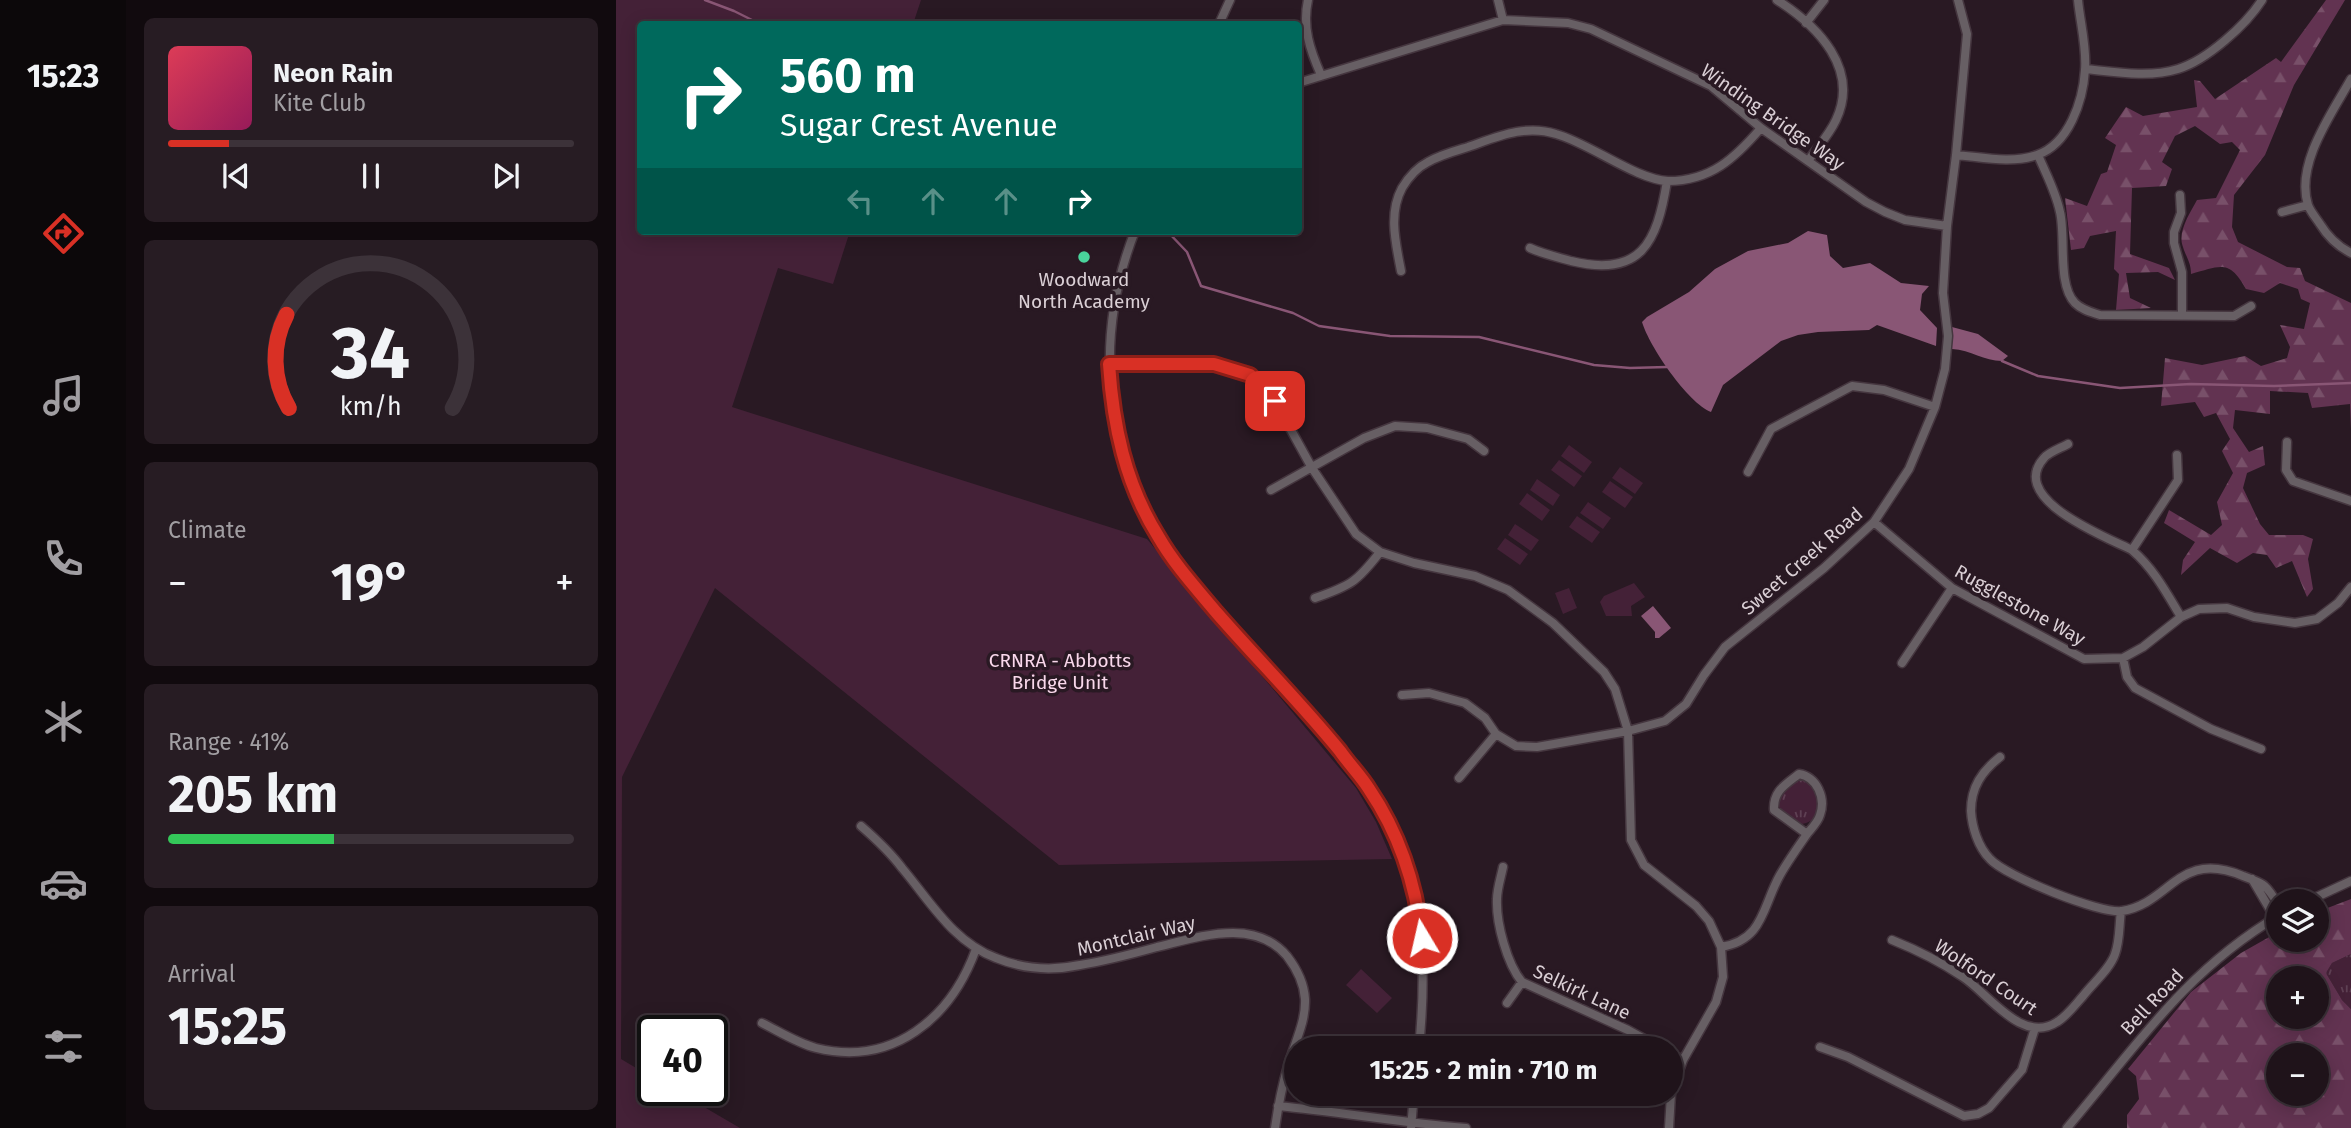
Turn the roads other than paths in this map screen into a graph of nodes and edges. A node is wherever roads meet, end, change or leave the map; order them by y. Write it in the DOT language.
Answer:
graph roads {
  1 [pos="1230,0"];
  2 [pos="1308,0"];
  3 [pos="1498,0"];
  4 [pos="1777,0"];
  5 [pos="1824,0"];
  6 [pos="1958,0"];
  7 [pos="2078,0"];
  8 [pos="2262,0"];
  9 [pos="1503,20"];
  10 [pos="1220,21"];
  11 [pos="1807,23"];
  12 [pos="2085,69"];
  13 [pos="1321,75"];
  14 [pos="2351,79"];
  15 [pos="1302,82"];
  16 [pos="1762,128"];
  17 [pos="1956,155"];
  18 [pos="2038,155"];
  19 [pos="1808,161"];
  20 [pos="1667,181"];
  21 [pos="2180,195"];
  22 [pos="2308,205"];
  23 [pos="2282,212"];
  24 [pos="1947,226"];
  25 [pos="1134,235"];
  26 [pos="1530,248"];
  27 [pos="2351,253"];
  28 [pos="1401,271"];
  29 [pos="2251,306"];
  30 [pos="2182,314"];
  31 [pos="1109,364"];
  32 [pos="1935,407"];
  33 [pos="2287,442"];
  34 [pos="2068,444"];
  35 [pos="1484,451"];
  36 [pos="2177,455"];
  37 [pos="1312,468"];
  38 [pos="1748,472"];
  39 [pos="1271,490"];
  40 [pos="2351,502"];
  41 [pos="1874,522"];
  42 [pos="2132,550"];
  43 [pos="1380,552"];
  44 [pos="2351,587"];
  45 [pos="1952,588"];
  46 [pos="1315,598"];
  47 [pos="2180,617"];
  48 [pos="2123,658"];
  49 [pos="1902,663"];
  50 [pos="1402,695"];
  51 [pos="1628,731"];
  52 [pos="1496,734"];
  53 [pos="2261,749"];
  54 [pos="2000,757"];
  55 [pos="1459,778"];
  56 [pos="861,826"];
  57 [pos="1807,834"];
  58 [pos="1503,867"];
  59 [pos="2252,879"];
  60 [pos="2351,881"];
  61 [pos="2268,889"];
  62 [pos="2329,891"];
  63 [pos="2266,900"];
  64 [pos="2121,911"];
  65 [pos="2266,925"];
  66 [pos="1892,940"];
  67 [pos="1721,947"];
  68 [pos="976,949"];
  69 [pos="1522,982"];
  70 [pos="1507,1003"];
  71 [pos="762,1023"];
  72 [pos="2035,1028"];
  73 [pos="1420,1036"];
  74 [pos="1639,1036"];
  75 [pos="1820,1047"];
  76 [pos="1683,1060"];
  77 [pos="1278,1106"];
  78 [pos="1413,1106"];
  79 [pos="1670,1106"];
  80 [pos="1411,1126"];
  81 [pos="1275,1128"];
  82 [pos="1466,1128"];
  83 [pos="1669,1128"];
  84 [pos="2067,1128"];
  1 -- 10 [label="street"];
  2 -- 13 [label="street"];
  3 -- 9 [label="street"];
  4 -- 11 [label="street"];
  5 -- 11 [label="street"];
  6 -- 17 [label="street, Sweet Creek Road"];
  7 -- 12 [label="street"];
  8 -- 12 [label="street"];
  9 -- 13 [label="street, Winding Bridge Way"];
  9 -- 16 [label="street, Winding Bridge Way"];
  11 -- 19 [label="street"];
  12 -- 18 [label="street"];
  13 -- 15 [label="street, Winding Bridge Way"];
  14 -- 22 [label="street"];
  16 -- 19 [label="street, Winding Bridge Way"];
  16 -- 20 [label="street"];
  17 -- 18 [label="street"];
  17 -- 24 [label="street, Sweet Creek Road"];
  18 -- 30 [label="street"];
  19 -- 24 [label="street, Winding Bridge Way"];
  20 -- 26 [label="street"];
  20 -- 28 [label="street"];
  21 -- 30 [label="street"];
  22 -- 23 [label="street"];
  22 -- 27 [label="street"];
  24 -- 32 [label="street, Sweet Creek Road"];
  25 -- 31 [label="street"];
  29 -- 30 [label="street"];
  31 -- 37 [label="street"];
  31 -- 73 [label="street"];
  32 -- 38 [label="street"];
  32 -- 41 [label="street, Sweet Creek Road"];
  33 -- 40 [label="street"];
  34 -- 42 [label="street"];
  35 -- 37 [label="street"];
  36 -- 42 [label="street"];
  37 -- 39 [label="street"];
  37 -- 43 [label="street"];
  41 -- 45 [label="street, Rugglestone Way"];
  41 -- 51 [label="street, Sweet Creek Road"];
  42 -- 47 [label="street"];
  43 -- 46 [label="street"];
  43 -- 51 [label="street"];
  44 -- 47 [label="street"];
  45 -- 48 [label="street, Rugglestone Way"];
  45 -- 49 [label="street"];
  47 -- 48 [label="street"];
  48 -- 53 [label="street"];
  50 -- 52 [label="street, Sweet Creek Road"];
  51 -- 52 [label="street, Sweet Creek Road"];
  51 -- 67 [label="street"];
  52 -- 55 [label="street"];
  54 -- 64 [label="street"];
  56 -- 68 [label="street, Montclair Way"];
  57 -- 57 [label="street"];
  57 -- 67 [label="street"];
  58 -- 69 [label="street, Selkirk Lane"];
  59 -- 61 [label="street"];
  59 -- 63 [label="street"];
  59 -- 64 [label="street"];
  60 -- 62 [label="street"];
  64 -- 72 [label="street, Wolford Court"];
  65 -- 84 [label="street, Bell Road"];
  66 -- 72 [label="street, Wolford Court"];
  67 -- 76 [label="street"];
  68 -- 71 [label="street"];
  68 -- 77 [label="street, Montclair Way"];
  69 -- 70 [label="street"];
  69 -- 74 [label="street, Selkirk Lane"];
  72 -- 75 [label="street"];
  77 -- 80 [label="street"];
  77 -- 81 [label="street, Montclair Way"];
  78 -- 80 [label="street"];
  79 -- 83 [label="street"];
  80 -- 82 [label="street"];
}
